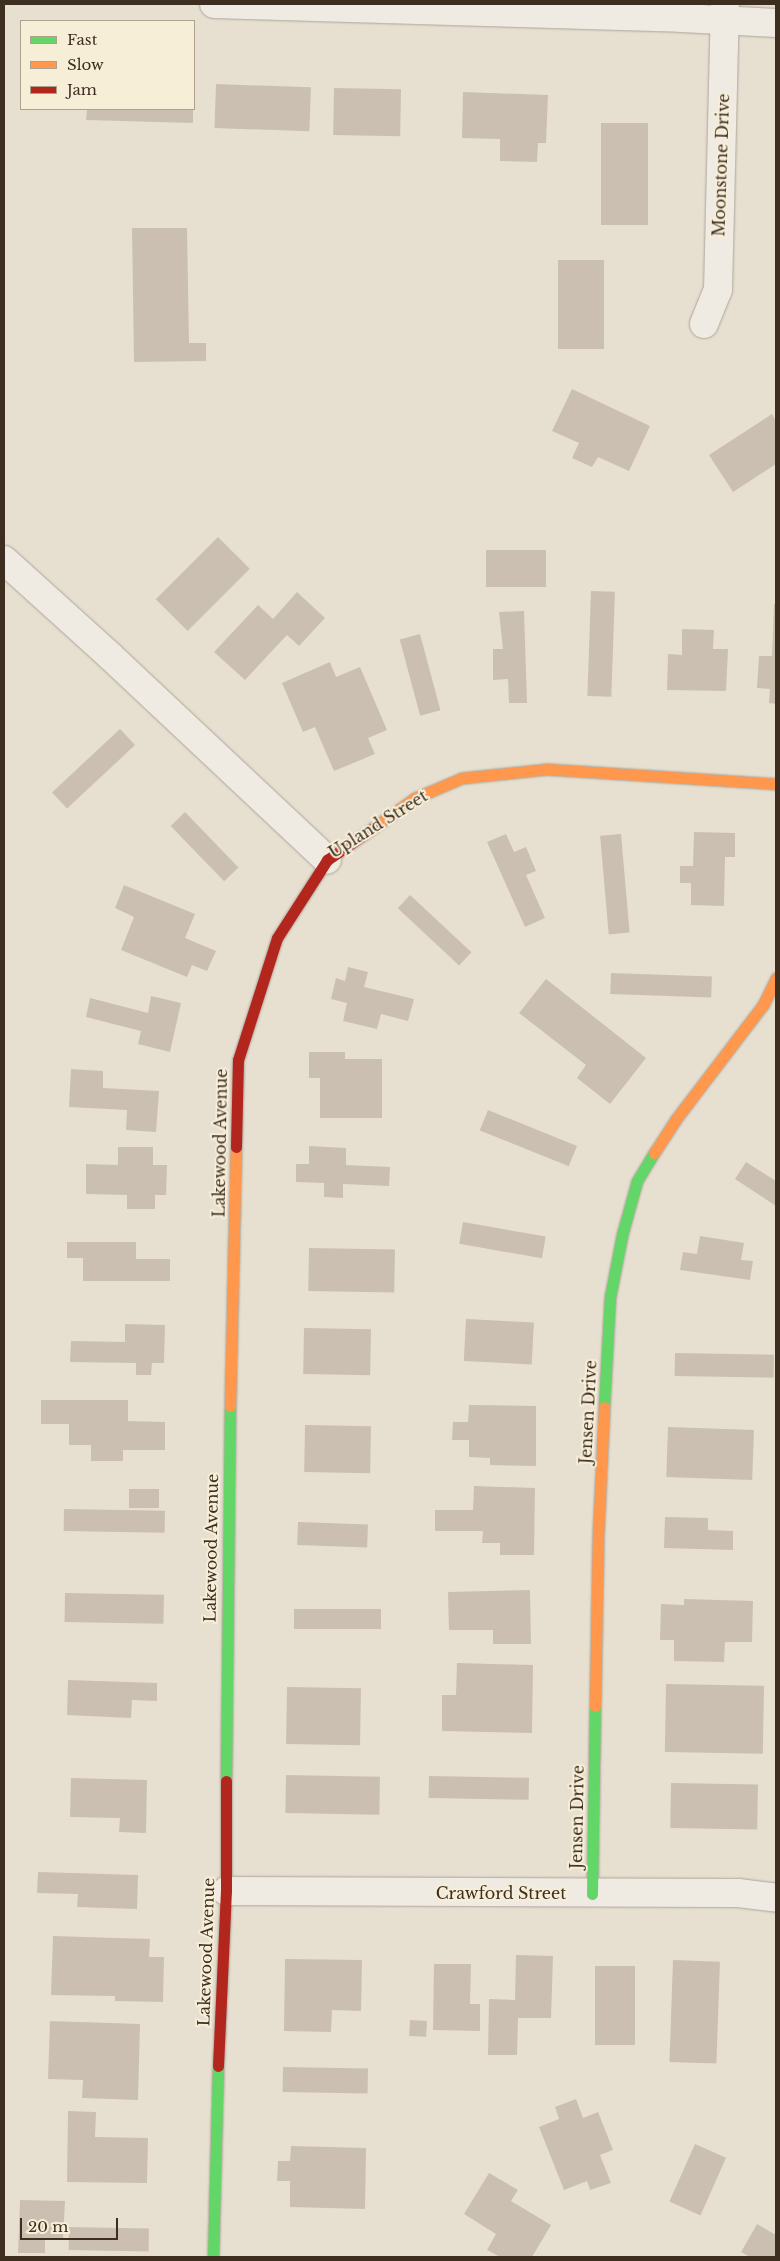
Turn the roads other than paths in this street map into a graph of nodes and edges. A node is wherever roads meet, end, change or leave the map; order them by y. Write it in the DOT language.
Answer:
graph roads {
  1 [pos="214,4"];
  2 [pos="725,12"];
  3 [pos="776,23"];
  4 [pos="704,324"];
  5 [pos="4,560"];
  6 [pos="776,784"];
  7 [pos="327,860"];
  8 [pos="776,978"];
  9 [pos="226,1890"];
  10 [pos="592,1894"];
  11 [pos="776,1898"];
  12 [pos="214,2257"];
  1 -- 2 [label="street"];
  2 -- 3 [label="street"];
  2 -- 4 [label="street, Moonstone Drive"];
  5 -- 7 [label="street, Upland Street"];
  6 -- 7 [label="street, Upland Street"];
  7 -- 9 [label="street, Lakewood Avenue"];
  8 -- 10 [label="street, Jensen Drive"];
  9 -- 10 [label="street, Crawford Street"];
  9 -- 12 [label="street, Lakewood Avenue"];
  10 -- 11 [label="street, Crawford Street"];
}
